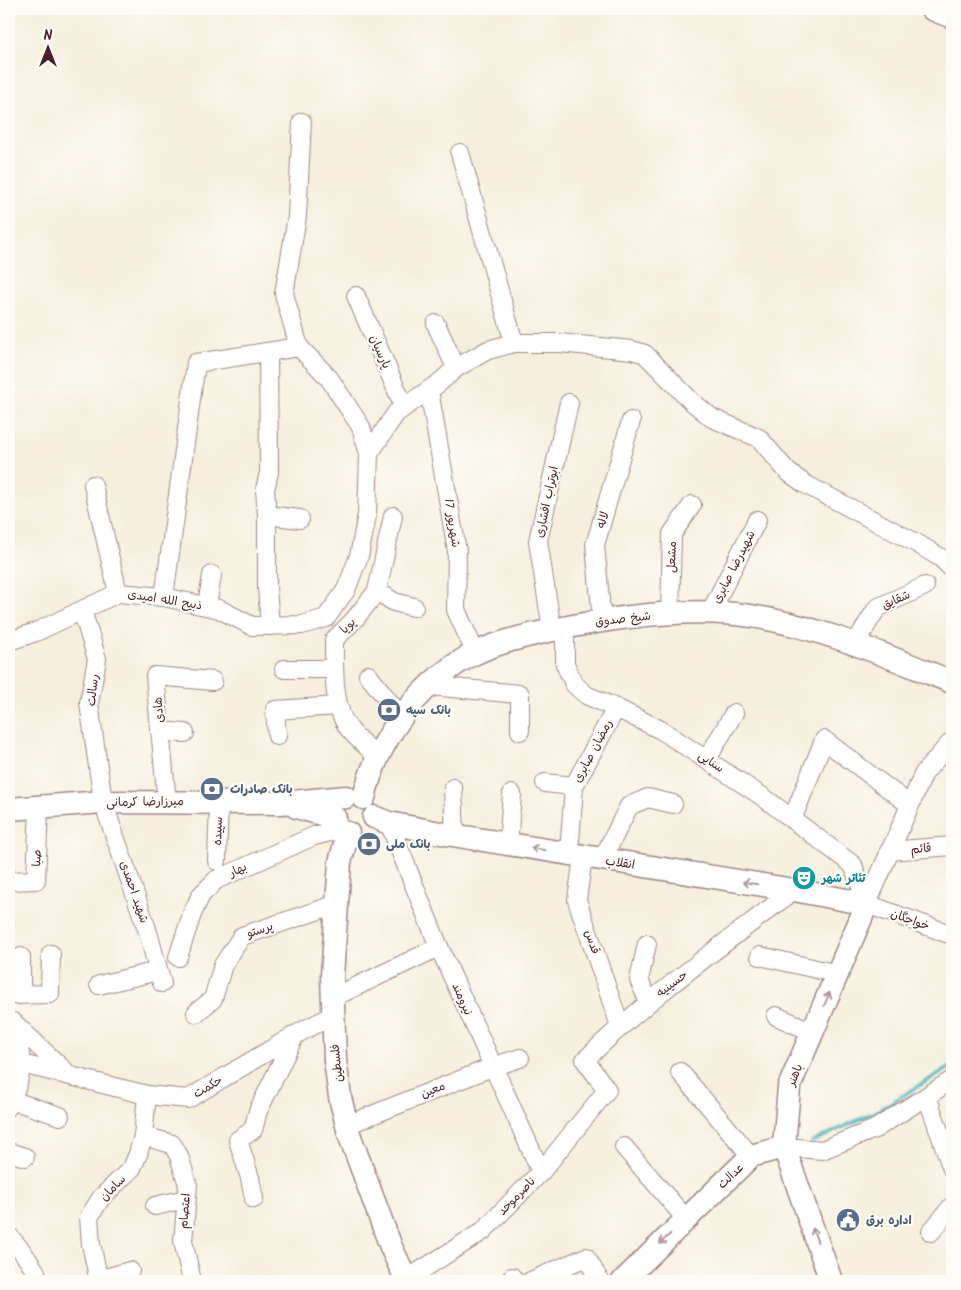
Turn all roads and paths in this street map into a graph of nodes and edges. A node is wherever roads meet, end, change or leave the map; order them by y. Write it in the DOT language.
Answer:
graph roads {
  1 [pos="932,9"];
  2 [pos="952,17"];
  3 [pos="302,122"];
  4 [pos="460,153"];
  5 [pos="356,296"];
  6 [pos="436,324"];
  7 [pos="514,343"];
  8 [pos="299,347"];
  9 [pos="268,353"];
  10 [pos="456,368"];
  11 [pos="429,390"];
  12 [pos="569,403"];
  13 [pos="404,407"];
  14 [pos="631,421"];
  15 [pos="369,454"];
  16 [pos="93,485"];
  17 [pos="692,505"];
  18 [pos="267,514"];
  19 [pos="394,516"];
  20 [pos="300,519"];
  21 [pos="757,520"];
  22 [pos="952,568"];
  23 [pos="212,574"];
  24 [pos="925,586"];
  25 [pos="377,590"];
  26 [pos="118,593"];
  27 [pos="164,597"];
  28 [pos="207,606"];
  29 [pos="414,607"];
  30 [pos="82,610"];
  31 [pos="710,613"];
  32 [pos="670,614"];
  33 [pos="602,621"];
  34 [pos="270,626"];
  35 [pos="559,629"];
  36 [pos="9,641"];
  37 [pos="855,644"];
  38 [pos="476,654"];
  39 [pos="284,669"];
  40 [pos="334,669"];
  41 [pos="368,675"];
  42 [pos="213,681"];
  43 [pos="952,682"];
  44 [pos="430,686"];
  45 [pos="338,706"];
  46 [pos="616,708"];
  47 [pos="734,712"];
  48 [pos="402,718"];
  49 [pos="160,731"];
  50 [pos="520,731"];
  51 [pos="185,733"];
  52 [pos="277,736"];
  53 [pos="952,741"];
  54 [pos="378,757"];
  55 [pos="707,759"];
  56 [pos="545,783"];
  57 [pos="574,786"];
  58 [pos="454,788"];
  59 [pos="512,794"];
  60 [pos="103,802"];
  61 [pos="167,802"];
  62 [pos="219,802"];
  63 [pos="281,803"];
  64 [pos="673,804"];
  65 [pos="910,805"];
  66 [pos="38,808"];
  67 [pos="9,809"];
  68 [pos="368,809"];
  69 [pos="792,820"];
  70 [pos="342,827"];
  71 [pos="455,836"];
  72 [pos="508,844"];
  73 [pos="952,846"];
  74 [pos="890,851"];
  75 [pos="585,857"];
  76 [pos="217,861"];
  77 [pos="9,881"];
  78 [pos="794,890"];
  79 [pos="337,904"];
  80 [pos="867,904"];
  81 [pos="952,935"];
  82 [pos="647,944"];
  83 [pos="439,947"];
  84 [pos="50,954"];
  85 [pos="760,956"];
  86 [pos="21,957"];
  87 [pos="178,958"];
  88 [pos="838,974"];
  89 [pos="99,985"];
  90 [pos="15,995"];
  91 [pos="649,1002"];
  92 [pos="332,1007"];
  93 [pos="196,1013"];
  94 [pos="776,1016"];
  95 [pos="11,1020"];
  96 [pos="620,1026"];
  97 [pos="813,1032"];
  98 [pos="295,1035"];
  99 [pos="520,1058"];
  100 [pos="22,1064"];
  101 [pos="492,1067"];
  102 [pos="680,1072"];
  103 [pos="69,1076"];
  104 [pos="952,1080"];
  105 [pos="607,1090"];
  106 [pos="12,1093"];
  107 [pos="147,1095"];
  108 [pos="928,1096"];
  109 [pos="60,1116"];
  110 [pos="347,1125"];
  111 [pos="143,1136"];
  112 [pos="784,1147"];
  113 [pos="624,1148"];
  114 [pos="9,1152"];
  115 [pos="752,1156"];
  116 [pos="25,1158"];
  117 [pos="952,1164"];
  118 [pos="540,1172"];
  119 [pos="186,1199"];
  120 [pos="254,1199"];
  121 [pos="155,1206"];
  122 [pos="952,1206"];
  123 [pos="686,1219"];
  124 [pos="931,1232"];
  125 [pos="9,1236"];
  126 [pos="130,1272"];
  127 [pos="628,1279"];
  128 [pos="99,1280"];
  129 [pos="36,1281"];
  130 [pos="192,1281"];
  131 [pos="406,1281"];
  132 [pos="531,1281"];
  133 [pos="600,1281"];
  134 [pos="831,1281"];
  1 -- 2 [label="main road"];
  3 -- 8 [label="street"];
  4 -- 7 [label="street"];
  5 -- 13 [label="street, پارسیان"];
  6 -- 10 [label="street"];
  7 -- 10 [label="street"];
  7 -- 22 [label="street"];
  8 -- 9 [label="street"];
  8 -- 15 [label="street"];
  9 -- 18 [label="street"];
  9 -- 27 [label="street"];
  10 -- 11 [label="street"];
  11 -- 13 [label="street"];
  11 -- 38 [label="street, 17 شهریور"];
  12 -- 35 [label="street, ابوتراب افشاری"];
  13 -- 15 [label="street"];
  14 -- 33 [label="street, لاله"];
  15 -- 34 [label="street, ذبیح الله امیدی"];
  16 -- 26 [label="street"];
  17 -- 32 [label="street, مشعل"];
  18 -- 20 [label="street"];
  18 -- 34 [label="street"];
  19 -- 25 [label="street, پویا"];
  21 -- 31 [label="street, شهیدرضا صابری"];
  23 -- 28 [label="street"];
  24 -- 37 [label="street, شقایق"];
  25 -- 29 [label="street"];
  25 -- 40 [label="street, پویا"];
  26 -- 27 [label="street, ذبیح الله امیدی"];
  26 -- 30 [label="street, ذبیح الله امیدی"];
  27 -- 28 [label="street, ذبیح الله امیدی"];
  28 -- 34 [label="street, ذبیح الله امیدی"];
  30 -- 36 [label="street, ذبیح الله امیدی"];
  30 -- 60 [label="street, رسالت"];
  31 -- 32 [label="main road, شیخ صدوق"];
  31 -- 37 [label="main road, شیخ صدوق"];
  32 -- 33 [label="main road, شیخ صدوق"];
  33 -- 35 [label="main road, شیخ صدوق"];
  35 -- 38 [label="main road, شیخ صدوق"];
  35 -- 46 [label="street, سنایی"];
  37 -- 43 [label="main road, شیخ صدوق"];
  38 -- 44 [label="main road, شیخ صدوق"];
  39 -- 40 [label="street"];
  40 -- 45 [label="street, پویا"];
  41 -- 48 [label="street"];
  42 -- 49 [label="street, هادی"];
  44 -- 48 [label="main road, شیخ صدوق"];
  44 -- 50 [label="street"];
  45 -- 52 [label="street"];
  45 -- 54 [label="street, پویا"];
  46 -- 55 [label="street, سنایی"];
  46 -- 57 [label="street, رمضان صابری"];
  47 -- 55 [label="street"];
  48 -- 54 [label="main road, شیخ صدوق"];
  49 -- 51 [label="street"];
  49 -- 61 [label="street, هادی"];
  53 -- 65 [label="street"];
  54 -- 68 [label="main road, شیخ صدوق"];
  55 -- 69 [label="street, سنایی"];
  56 -- 57 [label="street"];
  57 -- 75 [label="street, رمضان صابری"];
  58 -- 71 [label="street"];
  59 -- 72 [label="street"];
  60 -- 61 [label="main road, میرزارضا کرمانی"];
  60 -- 66 [label="main road, میرزارضا کرمانی"];
  60 -- 89 [label="street, شهید احمدی"];
  61 -- 62 [label="main road, میرزارضا کرمانی"];
  62 -- 63 [label="main road, میرزارضا کرمانی"];
  62 -- 76 [label="street, سپیده"];
  63 -- 68 [label="main road, انقلاب"];
  63 -- 70 [label="main road"];
  64 -- 75 [label="street"];
  65 -- 69 [label="street"];
  65 -- 74 [label="street"];
  66 -- 67 [label="main road, میرزارضا کرمانی"];
  66 -- 77 [label="street, صبا"];
  68 -- 70 [label="main road"];
  68 -- 70 [label="main road, شیخ صدوق"];
  68 -- 71 [label="main road, انقلاب"];
  68 -- 83 [label="street, نیرومند"];
  69 -- 80 [label="street, سنایی"];
  70 -- 79 [label="main road, فلسطین"];
  70 -- 87 [label="street, بهار"];
  71 -- 72 [label="main road, انقلاب"];
  75 -- 72 [label="main road, انقلاب, one-way"];
  73 -- 74 [label="street, قائم"];
  74 -- 80 [label="street"];
  78 -- 75 [label="main road, انقلاب, one-way"];
  75 -- 96 [label="street, قدس"];
  78 -- 80 [label="main road, انقلاب"];
  78 -- 91 [label="street, حسینیه"];
  79 -- 92 [label="main road, فلسطین"];
  79 -- 93 [label="street, پرستو"];
  80 -- 81 [label="street, خواجگان"];
  80 -- 88 [label="main road, باهنر"];
  82 -- 91 [label="street"];
  83 -- 92 [label="street, حکمت"];
  83 -- 101 [label="street, نیرومند"];
  84 -- 90 [label="street"];
  85 -- 88 [label="street"];
  86 -- 90 [label="street"];
  97 -- 88 [label="main road, باهنر, one-way"];
  91 -- 96 [label="street, حسینیه"];
  92 -- 98 [label="street, حکمت"];
  92 -- 110 [label="main road, فلسطین"];
  94 -- 97 [label="street"];
  95 -- 100 [label="street"];
  95 -- 103 [label="street"];
  96 -- 105 [label="street, حسینیه"];
  97 -- 112 [label="main road, باهنر"];
  98 -- 107 [label="street, حکمت"];
  98 -- 120 [label="street"];
  99 -- 101 [label="street, معین"];
  100 -- 103 [label="street, حکمت"];
  100 -- 106 [label="street"];
  101 -- 110 [label="street, معین"];
  101 -- 118 [label="street, نیرومند"];
  102 -- 115 [label="street"];
  103 -- 107 [label="street, حکمت"];
  104 -- 108 [label="street"];
  105 -- 118 [label="street, ناصرموحد"];
  106 -- 109 [label="street"];
  107 -- 111 [label="street, سامان"];
  108 -- 112 [label="street"];
  108 -- 117 [label="street"];
  110 -- 131 [label="main road, فلسطین"];
  111 -- 119 [label="street, اعتصام"];
  111 -- 128 [label="street, سامان"];
  112 -- 115 [label="main road, عدالت"];
  134 -- 112 [label="main road, باهنر, one-way"];
  113 -- 123 [label="street"];
  114 -- 116 [label="street"];
  115 -- 123 [label="main road, عدالت"];
  118 -- 131 [label="street, ناصرموحد"];
  119 -- 121 [label="street"];
  119 -- 130 [label="street, اعتصام"];
  122 -- 124 [label="street"];
  123 -- 127 [label="main road, عدالت, one-way"];
  125 -- 129 [label="street"];
  126 -- 128 [label="street"];
  132 -- 133 [label="street"];
}
